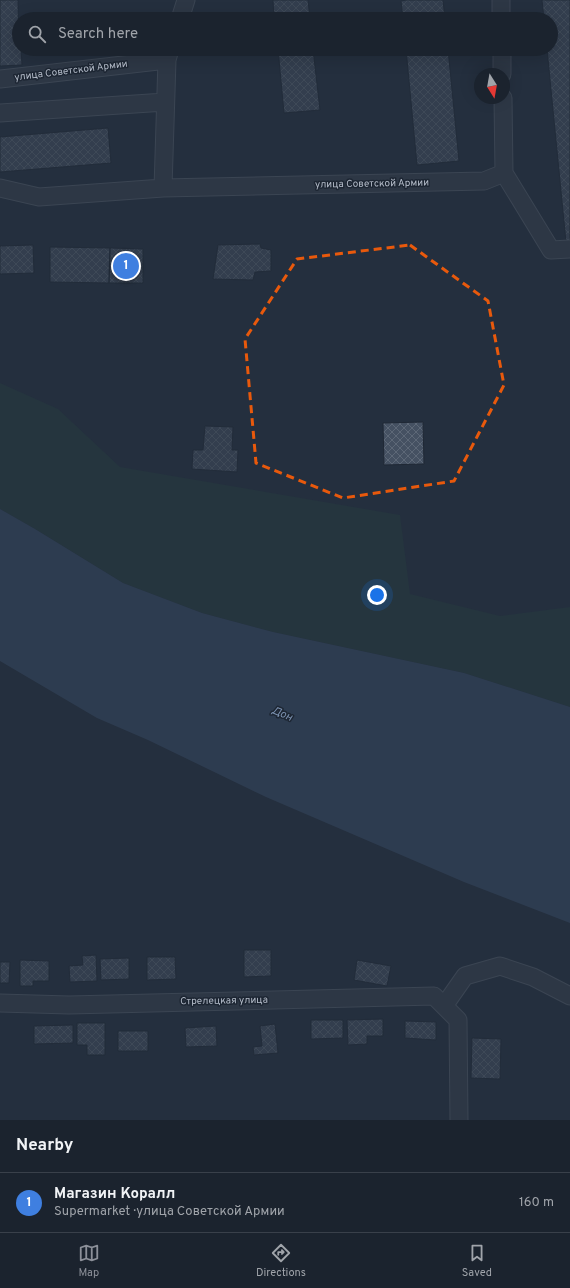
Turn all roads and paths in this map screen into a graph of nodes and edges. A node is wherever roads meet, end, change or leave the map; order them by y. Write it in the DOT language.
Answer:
graph roads {
  1 [pos="186,0"];
  2 [pos="501,0"];
  3 [pos="182,12"];
  4 [pos="502,12"];
  5 [pos="155,56"];
  6 [pos="168,56"];
  7 [pos="502,56"];
  8 [pos="502,68"];
  9 [pos="0,79"];
  10 [pos="165,102"];
  11 [pos="503,104"];
  12 [pos="0,113"];
  13 [pos="504,173"];
  14 [pos="0,188"];
  15 [pos="163,188"];
  16 [pos="570,249"];
  17 [pos="570,996"];
  18 [pos="0,1003"];
  19 [pos="444,1006"];
  20 [pos="459,1120"];
  1 -- 3 [label="street"];
  2 -- 4 [label="street"];
  5 -- 9 [label="street, улица Советской Армии"];
  6 -- 10 [label="street, улица Советской Армии"];
  7 -- 8 [label="street"];
  10 -- 12 [label="street"];
  10 -- 15 [label="street, улица Советской Армии"];
  11 -- 13 [label="street"];
  13 -- 15 [label="street, улица Советской Армии"];
  13 -- 16 [label="street"];
  14 -- 15 [label="street, улица Советской Армии"];
  17 -- 19 [label="street"];
  18 -- 19 [label="street, Стрелецкая улица"];
  19 -- 20 [label="street, Стрелецкая улица"];
}
